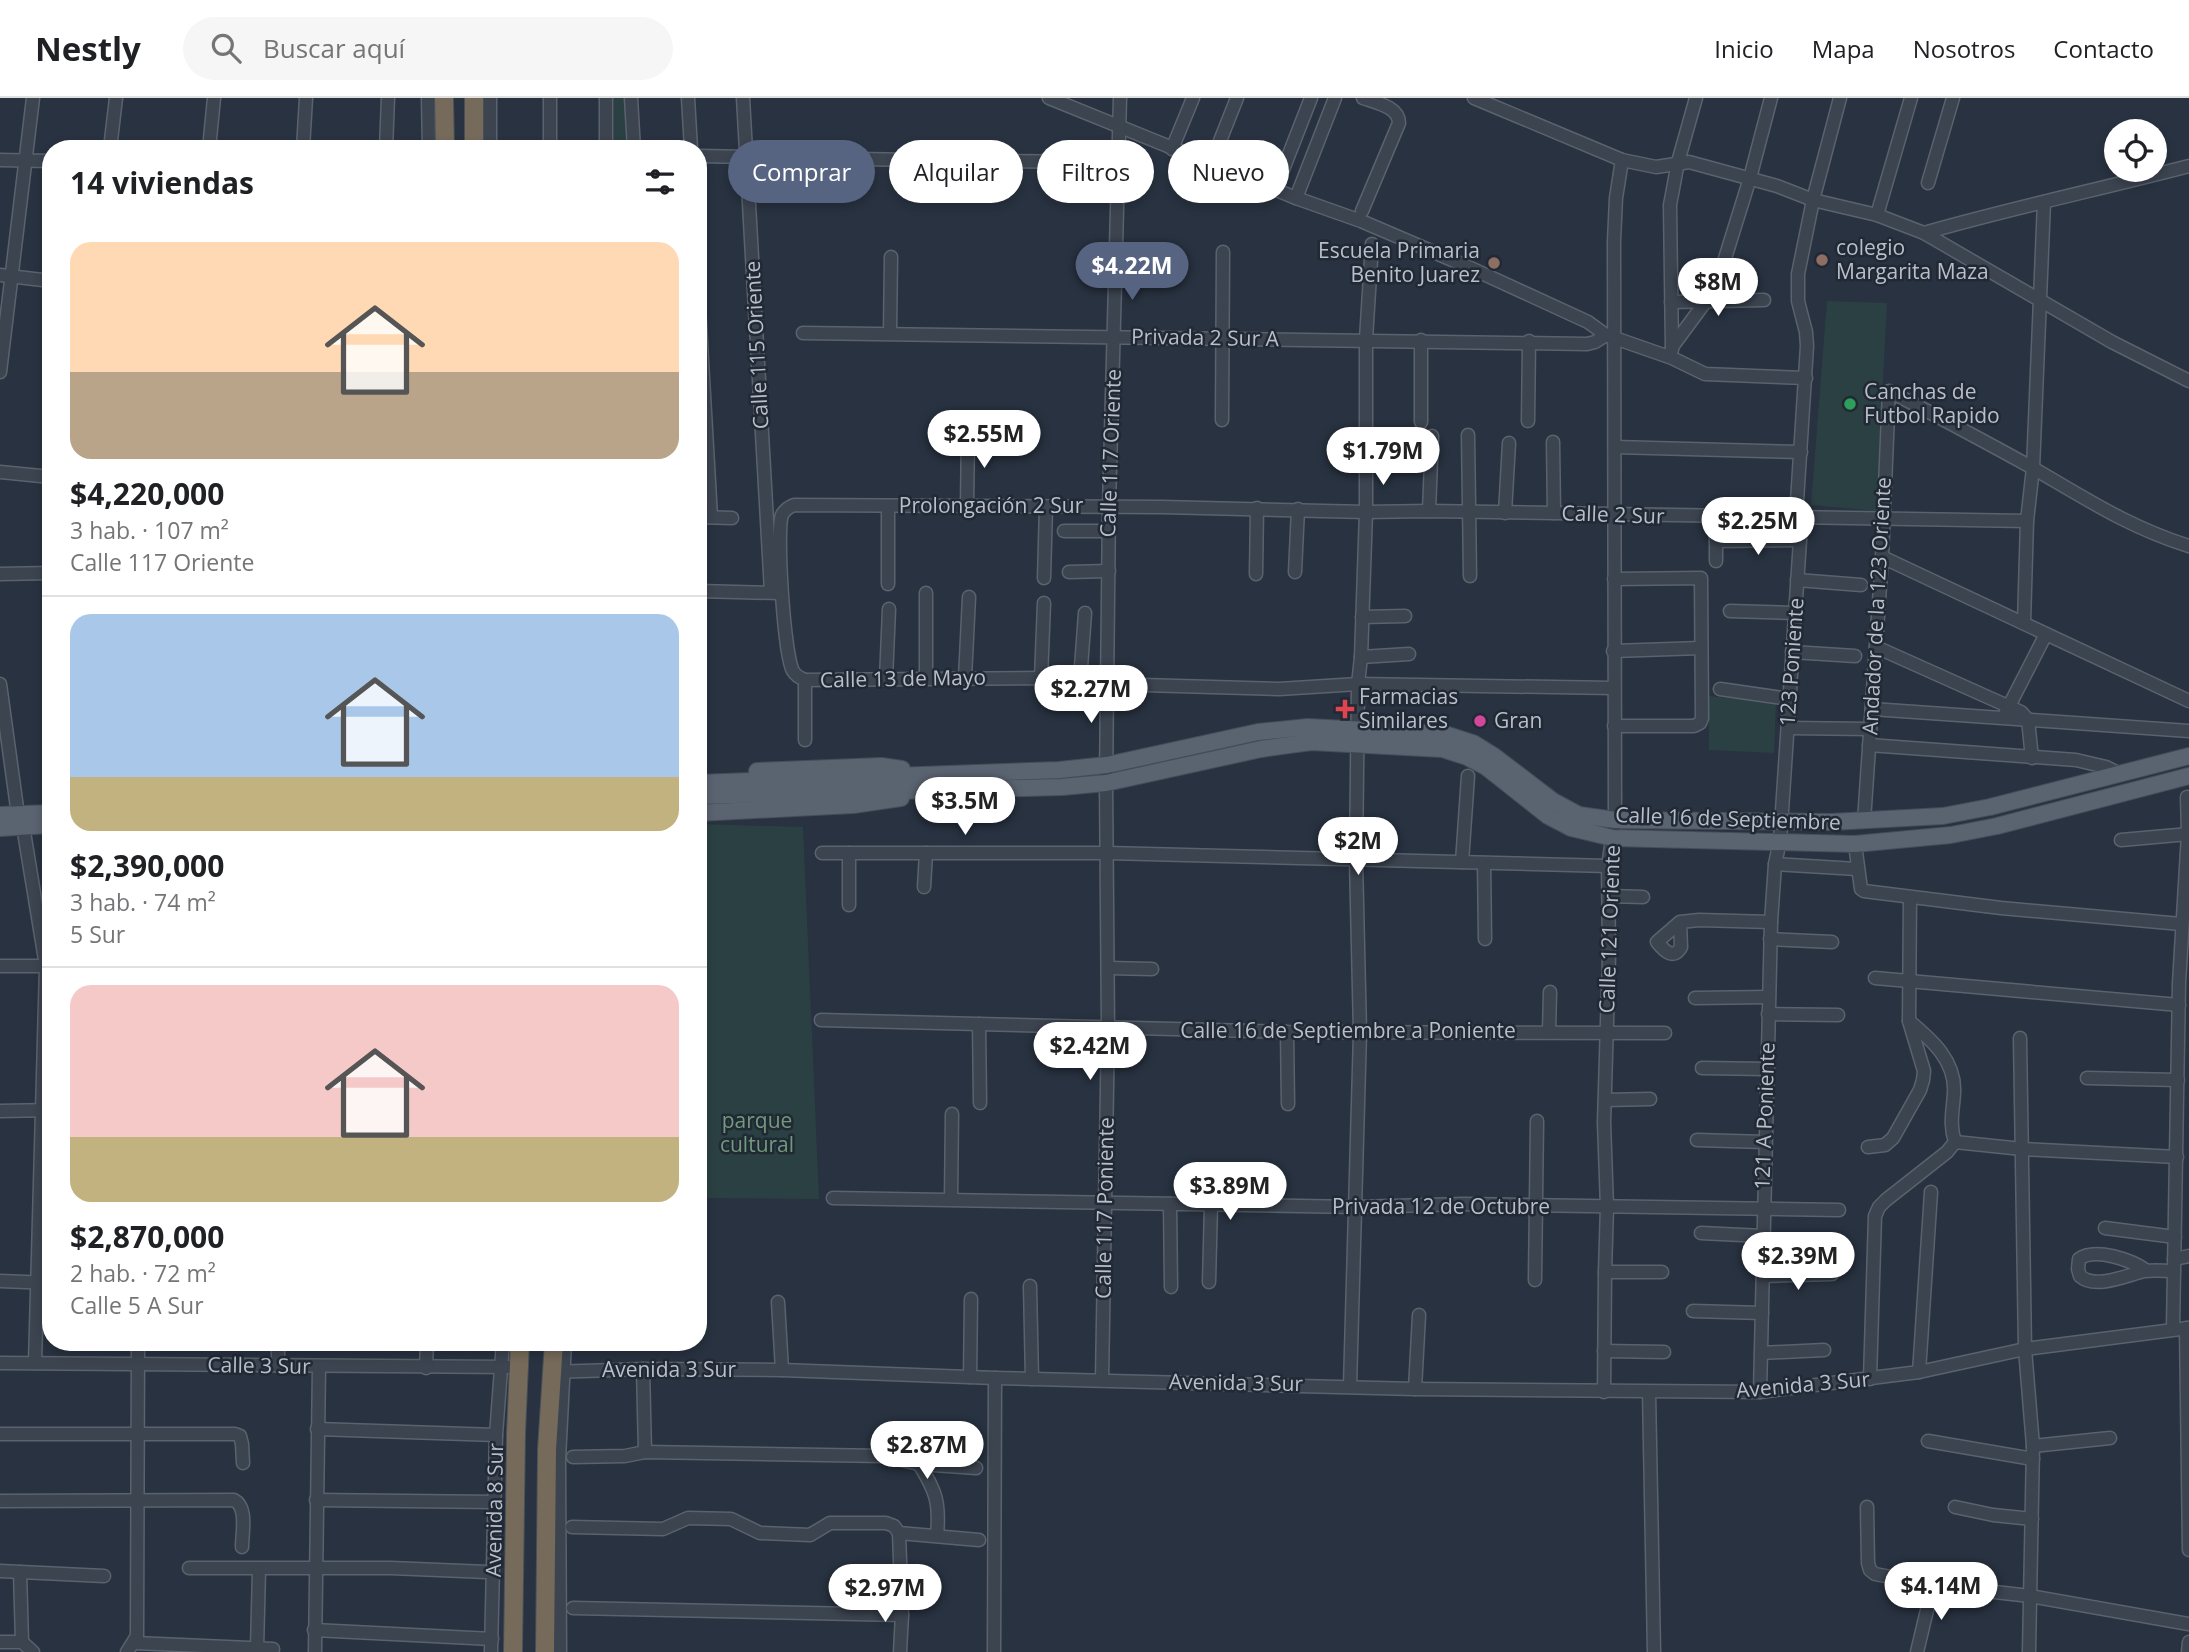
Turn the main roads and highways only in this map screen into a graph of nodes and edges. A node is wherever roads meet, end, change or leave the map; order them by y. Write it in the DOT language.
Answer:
graph roads {
  1 [pos="444,98"];
  2 [pos="474,98"];
  3 [pos="445,140"];
  4 [pos="474,140"];
  5 [pos="1359,736"];
  6 [pos="2189,756"];
  7 [pos="707,773"];
  8 [pos="943,774"];
  9 [pos="2189,776"];
  10 [pos="707,783"];
  11 [pos="831,786"];
  12 [pos="936,790"];
  13 [pos="707,795"];
  14 [pos="707,813"];
  15 [pos="0,816"];
  16 [pos="42,819"];
  17 [pos="21,820"];
  18 [pos="0,828"];
  19 [pos="516,1351"];
  20 [pos="555,1351"];
  21 [pos="513,1652"];
  22 [pos="545,1652"];
  1 -- 3 [label="highway"];
  2 -- 4 [label="highway"];
  5 -- 6 [label="main road, Calle 16 de Septiembre"];
  5 -- 8 [label="main road, Calle 16 de Septiembre"];
  5 -- 9 [label="main road, Calle 16 de Septiembre"];
  5 -- 12 [label="main road, Calle 16 de Septiembre"];
  7 -- 8 [label="main road"];
  8 -- 11 [label="main road, Calle 16 de Septiembre"];
  10 -- 11 [label="main road, Calle 16 de Septiembre"];
  11 -- 12 [label="main road, Calle 16 de Septiembre"];
  11 -- 13 [label="main road, Calle 16 de Septiembre"];
  12 -- 14 [label="main road"];
  15 -- 17 [label="main road"];
  16 -- 17 [label="main road"];
  17 -- 18 [label="main road"];
  19 -- 21 [label="highway"];
  20 -- 22 [label="highway"];
}
